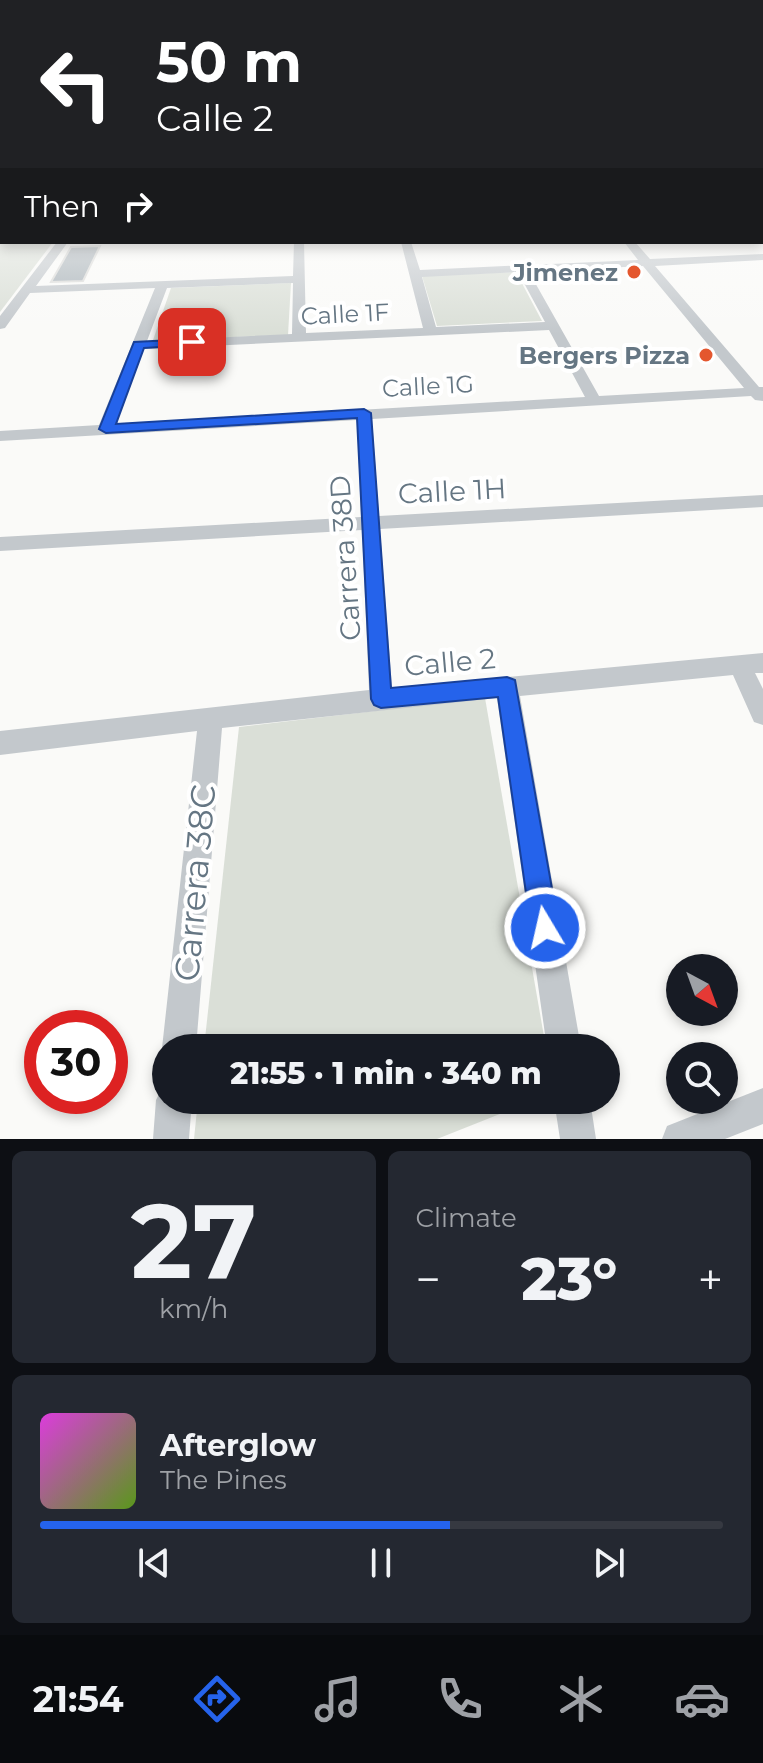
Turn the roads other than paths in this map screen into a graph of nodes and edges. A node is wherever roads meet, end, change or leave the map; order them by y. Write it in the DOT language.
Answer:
graph roads {
  1 [pos="61,244"];
  2 [pos="299,244"];
  3 [pos="407,244"];
  4 [pos="631,244"];
  5 [pos="761,259"];
  6 [pos="647,263"];
  7 [pos="522,269"];
  8 [pos="415,274"];
  9 [pos="299,279"];
  10 [pos="162,285"];
  11 [pos="25,290"];
  12 [pos="0,325"];
  13 [pos="554,326"];
  14 [pos="431,332"];
  15 [pos="299,338"];
  16 [pos="139,345"];
  17 [pos="761,394"];
  18 [pos="594,400"];
  19 [pos="364,413"];
  20 [pos="106,429"];
  21 [pos="0,436"];
  22 [pos="763,501"];
  23 [pos="370,523"];
  24 [pos="0,544"];
  25 [pos="752,664"];
  26 [pos="507,687"];
  27 [pos="381,699"];
  28 [pos="763,714"];
  29 [pos="211,717"];
  30 [pos="0,743"];
  31 [pos="180,1034"];
  32 [pos="562,1034"];
  33 [pos="763,1106"];
  34 [pos="173,1114"];
  35 [pos="574,1114"];
  36 [pos="171,1139"];
  37 [pos="578,1139"];
  38 [pos="680,1139"];
  1 -- 11 [label="street"];
  2 -- 9 [label="street"];
  3 -- 8 [label="street"];
  4 -- 6 [label="street"];
  5 -- 6 [label="street"];
  6 -- 7 [label="street"];
  6 -- 17 [label="street"];
  7 -- 8 [label="street"];
  7 -- 13 [label="street"];
  8 -- 14 [label="street"];
  9 -- 10 [label="street"];
  9 -- 15 [label="street"];
  10 -- 11 [label="street"];
  10 -- 16 [label="street"];
  11 -- 12 [label="street"];
  13 -- 14 [label="street, Calle 1F"];
  13 -- 18 [label="street"];
  14 -- 15 [label="street, Calle 1F"];
  15 -- 16 [label="street, Calle 1F"];
  16 -- 20 [label="street"];
  17 -- 18 [label="street, Calle 1G"];
  18 -- 19 [label="street, Calle 1G"];
  19 -- 20 [label="street, Calle 1G"];
  19 -- 23 [label="street, Carrera 38D"];
  20 -- 21 [label="street, Calle 1G"];
  22 -- 23 [label="street, Calle 1H"];
  23 -- 24 [label="street, Calle 1H"];
  23 -- 27 [label="street, Carrera 38D"];
  25 -- 26 [label="street, Calle 2"];
  25 -- 28 [label="street"];
  26 -- 27 [label="street, Calle 2"];
  26 -- 32 [label="street"];
  27 -- 29 [label="street, Calle 2"];
  29 -- 30 [label="street, Calle 2"];
  29 -- 31 [label="street, Carrera 38C"];
  33 -- 38 [label="street"];
  34 -- 36 [label="street"];
  35 -- 37 [label="street"];
}
